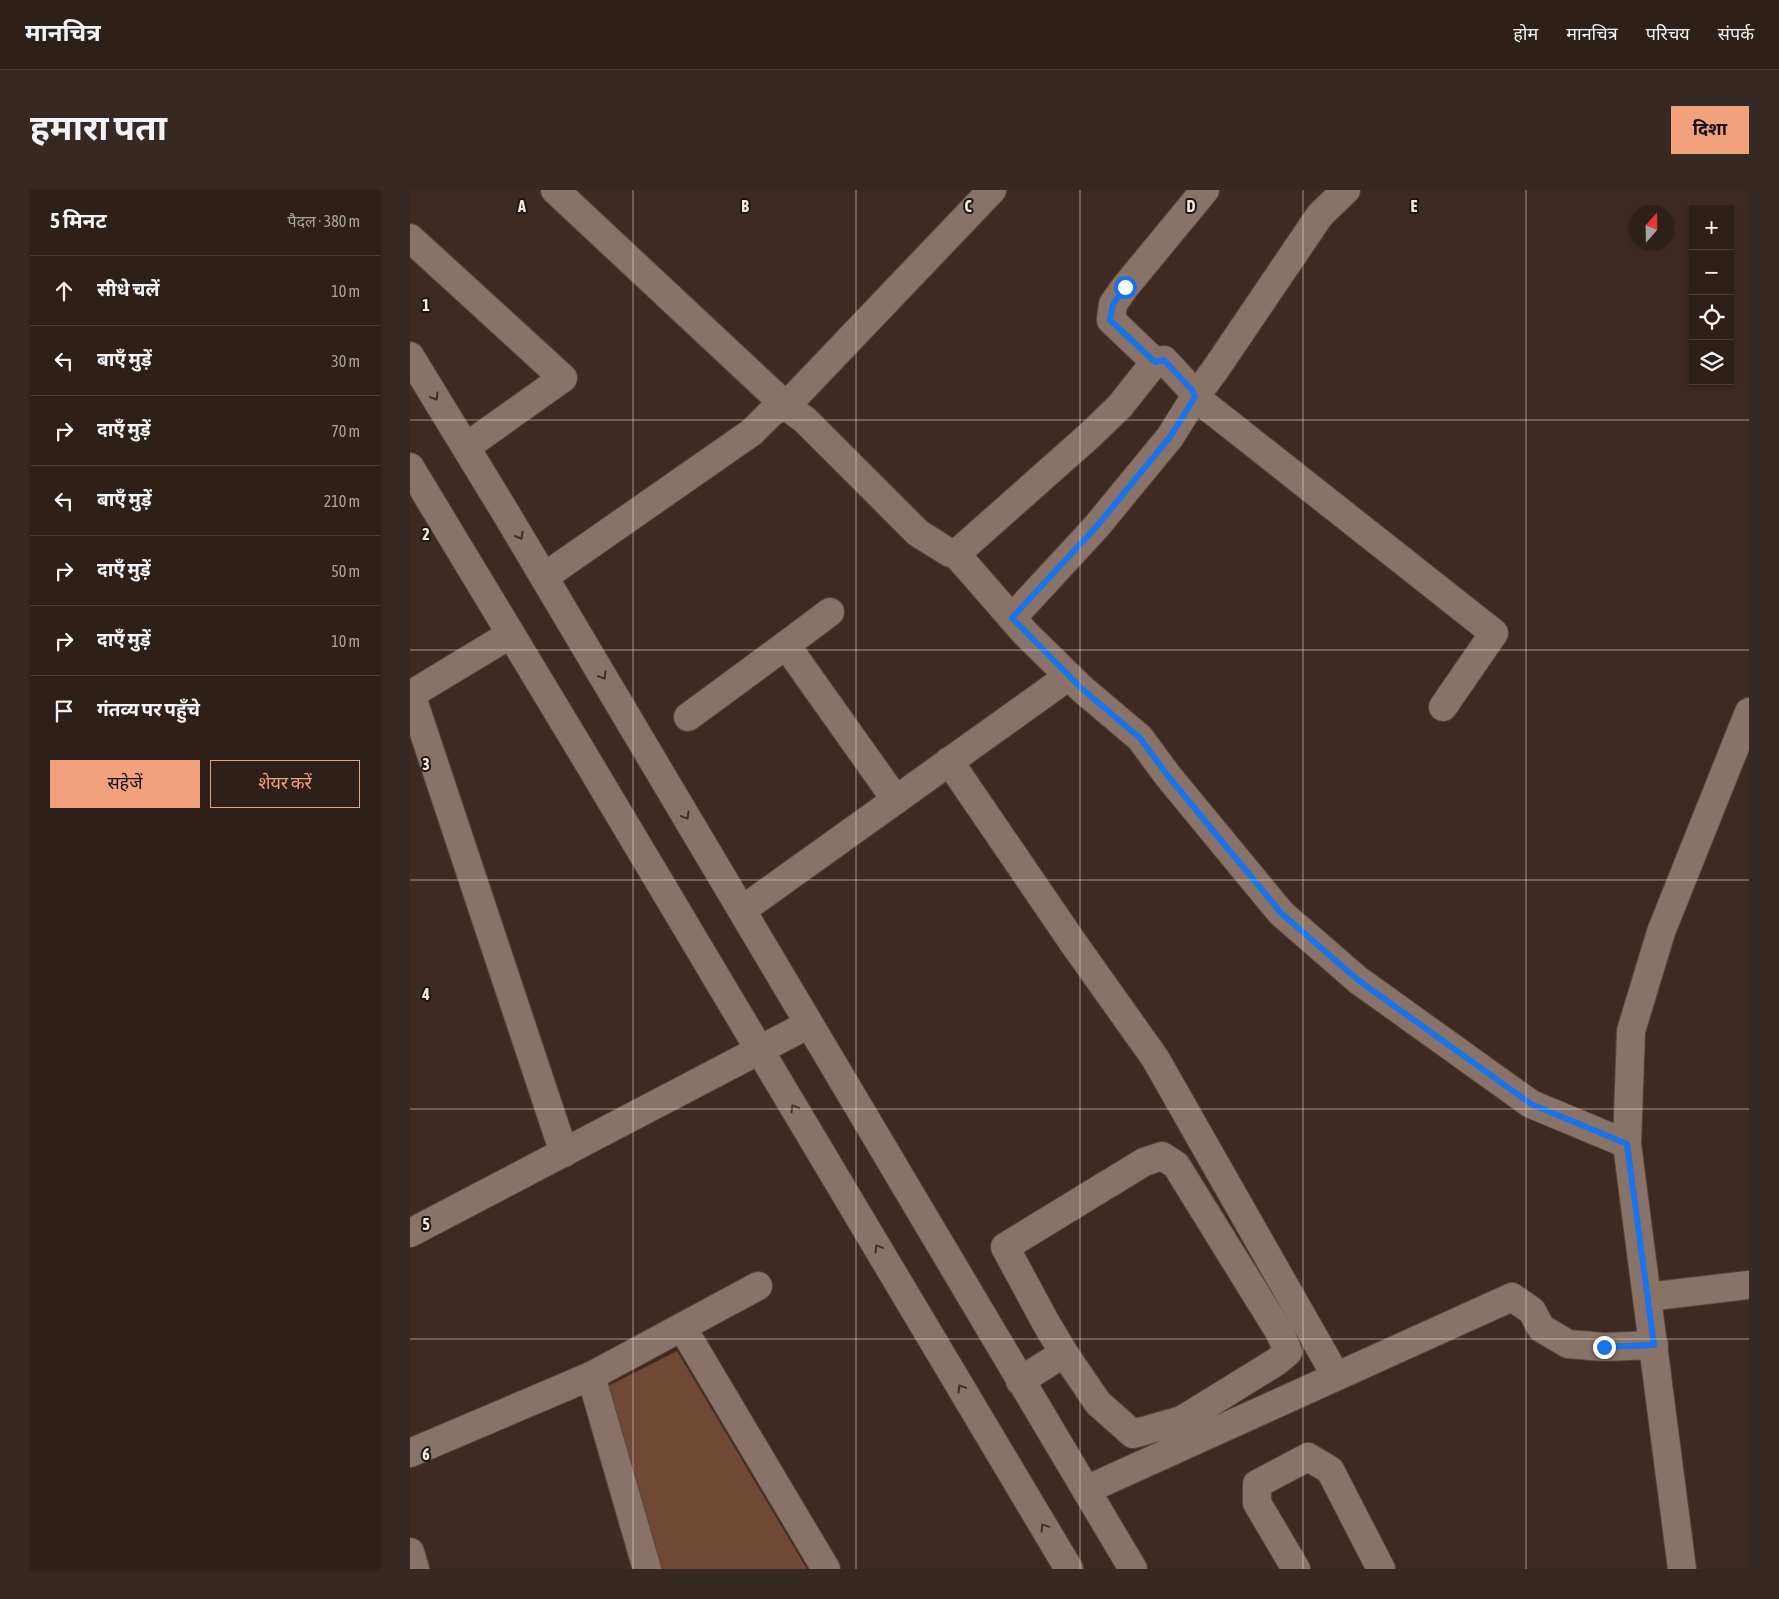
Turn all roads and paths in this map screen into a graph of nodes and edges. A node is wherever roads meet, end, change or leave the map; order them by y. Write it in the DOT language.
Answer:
graph roads {
  1 [pos="555,190"];
  2 [pos="992,190"];
  3 [pos="1205,190"];
  4 [pos="1346,190"];
  5 [pos="410,238"];
  6 [pos="410,356"];
  7 [pos="1155,362"];
  8 [pos="1195,397"];
  9 [pos="786,406"];
  10 [pos="466,447"];
  11 [pos="410,467"];
  12 [pos="956,554"];
  13 [pos="544,577"];
  14 [pos="830,612"];
  15 [pos="1012,618"];
  16 [pos="511,634"];
  17 [pos="786,645"];
  18 [pos="1069,676"];
  19 [pos="411,694"];
  20 [pos="1443,707"];
  21 [pos="688,717"];
  22 [pos="1747,725"];
  23 [pos="950,761"];
  24 [pos="896,800"];
  25 [pos="742,910"];
  26 [pos="809,1024"];
  27 [pos="760,1051"];
  28 [pos="1627,1144"];
  29 [pos="564,1153"];
  30 [pos="410,1233"];
  31 [pos="1749,1285"];
  32 [pos="758,1286"];
  33 [pos="1647,1297"];
  34 [pos="682,1327"];
  35 [pos="1654,1345"];
  36 [pos="1064,1353"];
  37 [pos="591,1376"];
  38 [pos="1336,1376"];
  39 [pos="1020,1381"];
  40 [pos="410,1453"];
  41 [pos="1086,1490"];
  42 [pos="410,1552"];
  43 [pos="415,1569"];
  44 [pos="647,1569"];
  45 [pos="826,1569"];
  46 [pos="1069,1569"];
  47 [pos="1133,1569"];
  48 [pos="1296,1569"];
  49 [pos="1381,1569"];
  50 [pos="1682,1569"];
  1 -- 9 [label="street"];
  2 -- 9 [label="street"];
  3 -- 7 [label="street"];
  4 -- 8 [label="street"];
  5 -- 10 [label="street"];
  6 -- 10 [label="street, one-way"];
  7 -- 8 [label="street"];
  7 -- 12 [label="street"];
  8 -- 15 [label="street"];
  8 -- 20 [label="street"];
  9 -- 12 [label="street"];
  9 -- 13 [label="street"];
  10 -- 13 [label="street, one-way"];
  11 -- 16 [label="street"];
  12 -- 15 [label="street"];
  13 -- 25 [label="street, one-way"];
  14 -- 17 [label="street"];
  15 -- 18 [label="street"];
  16 -- 19 [label="street"];
  16 -- 27 [label="street"];
  17 -- 21 [label="street"];
  17 -- 24 [label="street"];
  18 -- 23 [label="street"];
  18 -- 28 [label="street"];
  19 -- 29 [label="street"];
  22 -- 28 [label="street"];
  23 -- 24 [label="street"];
  23 -- 38 [label="street"];
  24 -- 25 [label="street"];
  25 -- 26 [label="street"];
  26 -- 27 [label="street"];
  26 -- 39 [label="street"];
  27 -- 29 [label="street"];
  46 -- 27 [label="street, one-way"];
  28 -- 33 [label="street"];
  29 -- 30 [label="street"];
  31 -- 33 [label="street"];
  32 -- 34 [label="street"];
  33 -- 35 [label="street"];
  34 -- 37 [label="street"];
  34 -- 45 [label="street"];
  35 -- 38 [label="street"];
  35 -- 50 [label="street"];
  36 -- 36 [label="street"];
  36 -- 39 [label="street"];
  37 -- 40 [label="street"];
  37 -- 44 [label="street"];
  38 -- 41 [label="street"];
  39 -- 41 [label="street"];
  41 -- 47 [label="street"];
  42 -- 43 [label="street"];
  48 -- 49 [label="street"];
}
